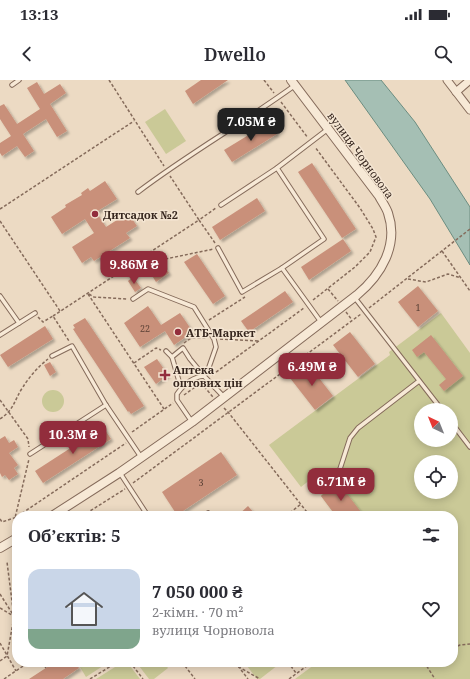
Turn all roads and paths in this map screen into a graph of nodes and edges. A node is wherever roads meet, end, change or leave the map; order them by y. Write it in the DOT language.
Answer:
graph roads {
  1 [pos="20,80"];
  2 [pos="109,80"];
  3 [pos="264,80"];
  4 [pos="447,80"];
  5 [pos="470,80"];
  6 [pos="293,83"];
  7 [pos="12,85"];
  8 [pos="456,92"];
  9 [pos="278,98"];
  10 [pos="470,110"];
  11 [pos="134,121"];
  12 [pos="328,129"];
  13 [pos="311,142"];
  14 [pos="277,168"];
  15 [pos="167,170"];
  16 [pos="138,192"];
  17 [pos="221,205"];
  18 [pos="0,209"];
  19 [pos="199,220"];
  20 [pos="0,222"];
  21 [pos="470,229"];
  22 [pos="218,248"];
  23 [pos="442,251"];
  24 [pos="129,266"];
  25 [pos="282,268"];
  26 [pos="461,278"];
  27 [pos="407,279"];
  28 [pos="470,291"];
  29 [pos="242,292"];
  30 [pos="88,294"];
  31 [pos="0,296"];
  32 [pos="355,297"];
  33 [pos="133,299"];
  34 [pos="308,305"];
  35 [pos="366,310"];
  36 [pos="60,311"];
  37 [pos="35,313"];
  38 [pos="53,316"];
  39 [pos="19,323"];
  40 [pos="204,323"];
  41 [pos="322,323"];
  42 [pos="207,327"];
  43 [pos="0,336"];
  44 [pos="191,338"];
  45 [pos="214,339"];
  46 [pos="258,341"];
  47 [pos="182,344"];
  48 [pos="72,346"];
  49 [pos="166,351"];
  50 [pos="52,356"];
  51 [pos="172,357"];
  52 [pos="134,363"];
  53 [pos="206,377"];
  54 [pos="419,381"];
  55 [pos="181,388"];
  56 [pos="224,397"];
  57 [pos="0,400"];
  58 [pos="177,400"];
  59 [pos="436,403"];
  60 [pos="106,405"];
  61 [pos="164,409"];
  62 [pos="228,412"];
  63 [pos="9,413"];
  64 [pos="0,419"];
  65 [pos="192,422"];
  66 [pos="458,431"];
  67 [pos="129,441"];
  68 [pos="470,447"];
  69 [pos="30,454"];
  70 [pos="141,458"];
  71 [pos="119,473"];
  72 [pos="338,475"];
  73 [pos="128,486"];
  74 [pos="301,504"];
  75 [pos="18,511"];
  76 [pos="26,511"];
  77 [pos="60,511"];
  78 [pos="90,511"];
  79 [pos="145,511"];
  80 [pos="292,511"];
  81 [pos="306,511"];
  82 [pos="0,519"];
  83 [pos="12,519"];
  84 [pos="12,541"];
  85 [pos="0,547"];
  86 [pos="7,562"];
  87 [pos="12,593"];
  88 [pos="0,594"];
  89 [pos="0,608"];
  90 [pos="12,611"];
  91 [pos="12,615"];
  92 [pos="12,634"];
  93 [pos="0,643"];
  94 [pos="470,644"];
  95 [pos="458,646"];
  96 [pos="7,656"];
  97 [pos="0,661"];
  98 [pos="12,664"];
  99 [pos="14,667"];
  100 [pos="22,667"];
  101 [pos="109,667"];
  102 [pos="134,667"];
  103 [pos="186,667"];
  104 [pos="292,667"];
  105 [pos="305,667"];
  106 [pos="427,667"];
  107 [pos="239,668"];
  108 [pos="16,671"];
  109 [pos="296,673"];
  110 [pos="4,679"];
  111 [pos="90,679"];
  112 [pos="143,679"];
  113 [pos="195,679"];
  114 [pos="248,679"];
  115 [pos="260,679"];
  116 [pos="289,679"];
  117 [pos="435,679"];
  1 -- 7 [label="lane"];
  2 -- 11 [label="path"];
  3 -- 9 [label="path"];
  4 -- 8 [label="street"];
  5 -- 8 [label="street"];
  6 -- 9 [label="lane"];
  6 -- 12 [label="street, вулиця Чорновола"];
  8 -- 10 [label="street"];
  9 -- 13 [label="path"];
  9 -- 15 [label="lane"];
  11 -- 15 [label="path"];
  11 -- 18 [label="path"];
  12 -- 13 [label="lane"];
  12 -- 32 [label="street, вулиця Чорновола"];
  13 -- 14 [label="lane"];
  13 -- 34 [label="path"];
  14 -- 17 [label="lane"];
  14 -- 25 [label="lane"];
  15 -- 16 [label="lane"];
  15 -- 19 [label="path"];
  17 -- 19 [label="path"];
  19 -- 22 [label="path"];
  19 -- 24 [label="path"];
  20 -- 36 [label="path"];
  21 -- 23 [label="path"];
  22 -- 24 [label="path"];
  22 -- 29 [label="lane"];
  23 -- 26 [label="path"];
  23 -- 27 [label="path"];
  24 -- 30 [label="path"];
  25 -- 29 [label="lane"];
  25 -- 34 [label="lane"];
  26 -- 27 [label="path"];
  26 -- 28 [label="path"];
  27 -- 35 [label="path"];
  29 -- 40 [label="path"];
  30 -- 33 [label="path"];
  30 -- 36 [label="path"];
  30 -- 52 [label="path"];
  31 -- 39 [label="lane"];
  32 -- 35 [label="lane"];
  32 -- 41 [label="street, вулиця Чорновола"];
  33 -- 40 [label="lane"];
  34 -- 41 [label="lane"];
  34 -- 46 [label="path"];
  35 -- 54 [label="lane"];
  35 -- 62 [label="path"];
  36 -- 38 [label="path"];
  37 -- 38 [label="path"];
  37 -- 39 [label="lane"];
  38 -- 48 [label="path"];
  39 -- 43 [label="lane"];
  40 -- 42 [label="lane"];
  41 -- 56 [label="street, вулиця Чорновола"];
  42 -- 44 [label="path"];
  42 -- 45 [label="lane"];
  44 -- 45 [label="path"];
  44 -- 47 [label="path"];
  45 -- 46 [label="path"];
  45 -- 53 [label="lane"];
  46 -- 53 [label="path"];
  48 -- 50 [label="lane"];
  48 -- 60 [label="lane"];
  49 -- 51 [label="lane"];
  49 -- 52 [label="path"];
  50 -- 63 [label="path"];
  51 -- 53 [label="lane"];
  51 -- 55 [label="lane"];
  52 -- 61 [label="path"];
  53 -- 55 [label="lane"];
  53 -- 56 [label="lane"];
  53 -- 58 [label="path"];
  54 -- 59 [label="lane"];
  54 -- 72 [label="lane"];
  55 -- 58 [label="lane"];
  56 -- 65 [label="street, вулиця Чорновола"];
  57 -- 63 [label="path"];
  58 -- 61 [label="path"];
  58 -- 65 [label="lane"];
  60 -- 67 [label="lane"];
  60 -- 69 [label="lane"];
  61 -- 67 [label="path"];
  62 -- 73 [label="path"];
  62 -- 74 [label="path"];
  63 -- 64 [label="path"];
  63 -- 69 [label="path"];
  65 -- 70 [label="street, вулиця Чорновола"];
  66 -- 68 [label="lane"];
  67 -- 70 [label="lane"];
  67 -- 76 [label="path"];
  69 -- 75 [label="path"];
  70 -- 71 [label="street, вулиця Чорновола"];
  71 -- 73 [label="lane"];
  71 -- 77 [label="street, вулиця Чорновола"];
  73 -- 78 [label="path"];
  73 -- 79 [label="lane"];
  74 -- 80 [label="path"];
  74 -- 81 [label="path"];
  82 -- 83 [label="path"];
  84 -- 85 [label="street"];
  86 -- 87 [label="path"];
  88 -- 90 [label="path"];
  89 -- 91 [label="path"];
  92 -- 96 [label="path"];
  93 -- 96 [label="path"];
  94 -- 95 [label="path"];
  96 -- 97 [label="path"];
  96 -- 98 [label="path"];
  99 -- 108 [label="path"];
  100 -- 108 [label="path"];
  101 -- 111 [label="path"];
  102 -- 112 [label="path"];
  103 -- 113 [label="path"];
  104 -- 109 [label="path"];
  105 -- 109 [label="path"];
  106 -- 117 [label="path"];
  107 -- 114 [label="path"];
  107 -- 115 [label="path"];
  108 -- 110 [label="path"];
  109 -- 116 [label="path"];
}
